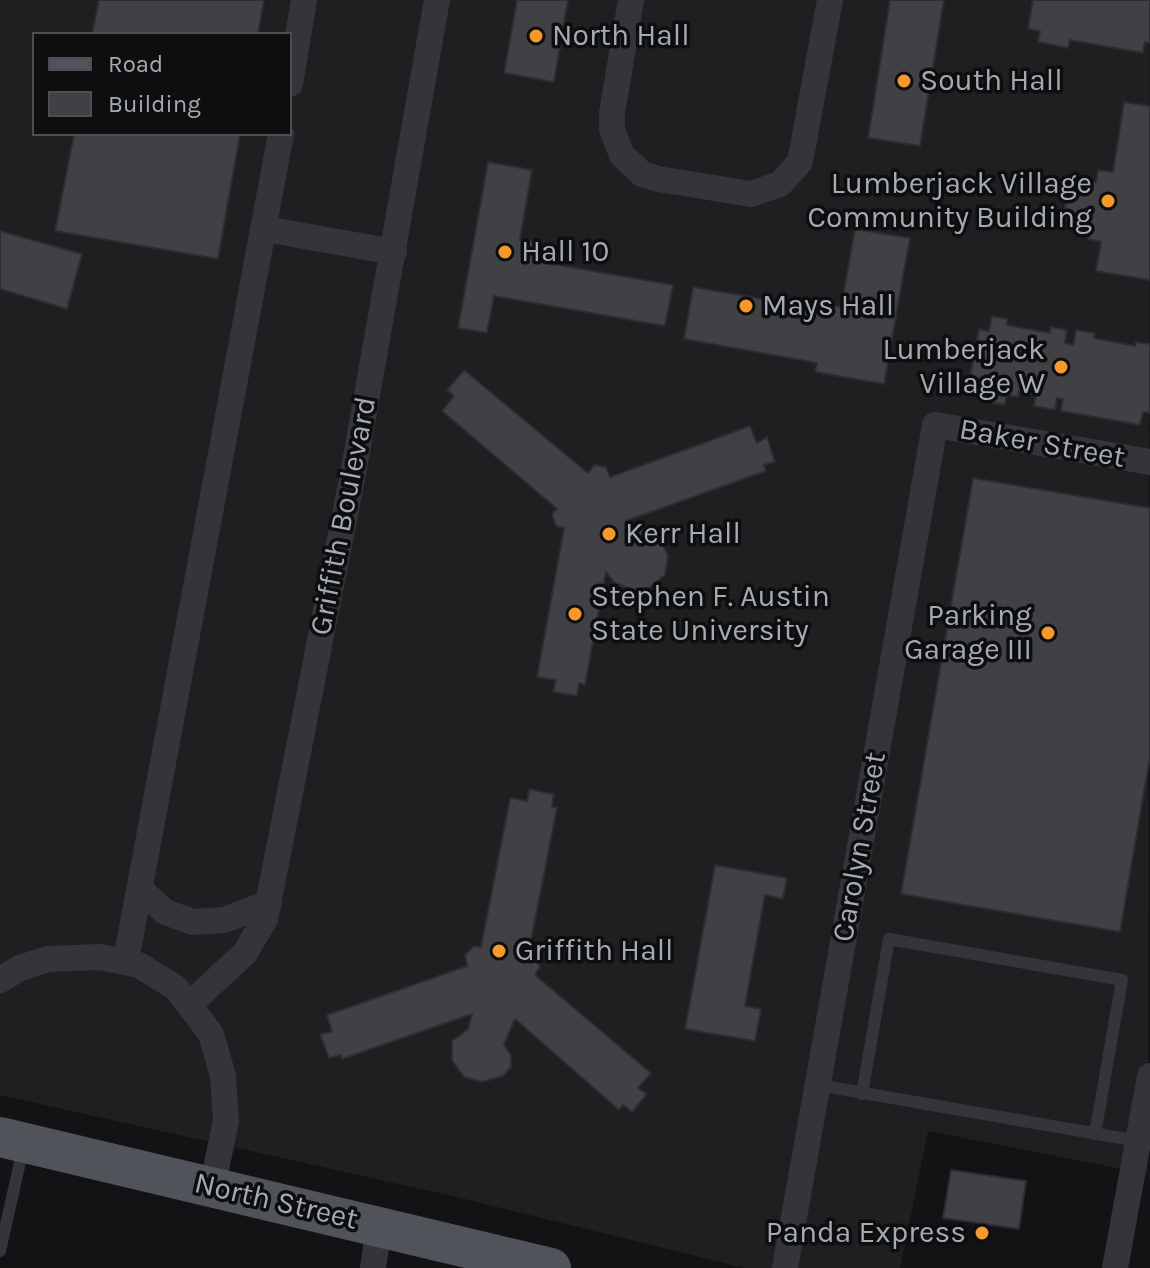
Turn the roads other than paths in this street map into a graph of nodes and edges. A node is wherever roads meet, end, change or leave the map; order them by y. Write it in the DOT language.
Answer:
graph roads {
  1 [pos="304,0"];
  2 [pos="437,0"];
  3 [pos="631,0"];
  4 [pos="830,0"];
  5 [pos="292,72"];
  6 [pos="281,136"];
  7 [pos="265,229"];
  8 [pos="394,252"];
  9 [pos="935,425"];
  10 [pos="1150,462"];
  11 [pos="140,889"];
  12 [pos="269,903"];
  13 [pos="126,960"];
  14 [pos="0,980"];
  15 [pos="191,1003"];
  16 [pos="1150,1076"];
  17 [pos="818,1085"];
  18 [pos="862,1094"];
  19 [pos="1095,1134"];
  20 [pos="12,1140"];
  21 [pos="1138,1141"];
  22 [pos="212,1188"];
  23 [pos="379,1227"];
  24 [pos="0,1251"];
  25 [pos="373,1268"];
  26 [pos="551,1268"];
  27 [pos="785,1268"];
  28 [pos="1115,1268"];
  1 -- 5 [label="street"];
  2 -- 8 [label="street, Griffith Boulevard"];
  3 -- 4 [label="street"];
  6 -- 7 [label="street"];
  7 -- 8 [label="street"];
  7 -- 11 [label="street"];
  8 -- 12 [label="street, Griffith Boulevard"];
  9 -- 10 [label="street, Baker Street"];
  9 -- 17 [label="street, Carolyn Street"];
  11 -- 12 [label="street"];
  11 -- 13 [label="street"];
  12 -- 15 [label="street, Griffith Boulevard"];
  13 -- 14 [label="street"];
  13 -- 15 [label="street"];
  15 -- 22 [label="street"];
  16 -- 21 [label="street"];
  17 -- 18 [label="lane"];
  17 -- 27 [label="street, Carolyn Street"];
  18 -- 19 [label="lane"];
  18 -- 19 [label="lane"];
  19 -- 21 [label="lane"];
  20 -- 22 [label="main road, North Street"];
  20 -- 24 [label="lane"];
  21 -- 28 [label="street"];
  22 -- 23 [label="main road, North Street"];
  23 -- 25 [label="street"];
  23 -- 26 [label="main road, North Street"];
}
